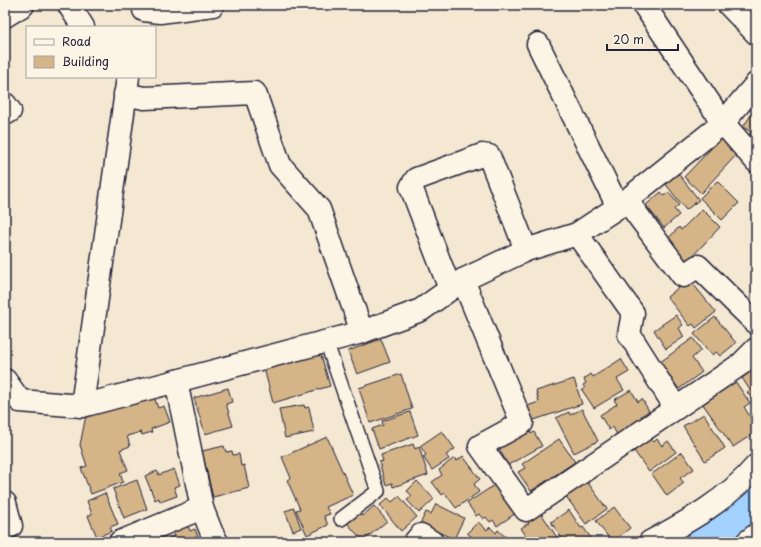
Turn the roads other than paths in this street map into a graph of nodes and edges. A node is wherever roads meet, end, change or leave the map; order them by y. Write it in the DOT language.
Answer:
graph roads {
  1 [pos="23,5"];
  2 [pos="69,5"];
  3 [pos="213,5"];
  4 [pos="644,5"];
  5 [pos="730,5"];
  6 [pos="143,14"];
  7 [pos="5,16"];
  8 [pos="82,26"];
  9 [pos="756,33"];
  10 [pos="538,44"];
  11 [pos="756,84"];
  12 [pos="127,86"];
  13 [pos="5,104"];
  14 [pos="5,114"];
  15 [pos="723,123"];
  16 [pos="756,161"];
  17 [pos="622,204"];
  18 [pos="577,234"];
  19 [pos="526,250"];
  20 [pos="456,284"];
  21 [pos="756,323"];
  22 [pos="362,332"];
  23 [pos="326,341"];
  24 [pos="756,349"];
  25 [pos="5,380"];
  26 [pos="176,381"];
  27 [pos="12,404"];
  28 [pos="82,406"];
  29 [pos="676,408"];
  30 [pos="756,466"];
  31 [pos="5,504"];
  32 [pos="202,508"];
  33 [pos="341,519"];
  34 [pos="5,530"];
  35 [pos="756,535"];
  36 [pos="120,542"];
  37 [pos="217,542"];
  38 [pos="415,542"];
  39 [pos="432,542"];
  40 [pos="650,542"];
  41 [pos="747,542"];
  1 -- 7 [label="street"];
  2 -- 8 [label="street"];
  3 -- 6 [label="street"];
  4 -- 15 [label="street"];
  5 -- 9 [label="street"];
  10 -- 17 [label="street"];
  11 -- 15 [label="street"];
  12 -- 22 [label="street"];
  12 -- 28 [label="street"];
  13 -- 14 [label="street"];
  15 -- 16 [label="street"];
  15 -- 17 [label="street"];
  17 -- 18 [label="street"];
  17 -- 21 [label="street"];
  18 -- 19 [label="street"];
  18 -- 29 [label="street"];
  19 -- 20 [label="street"];
  19 -- 20 [label="street"];
  20 -- 22 [label="street"];
  20 -- 29 [label="street"];
  22 -- 23 [label="street"];
  23 -- 26 [label="street"];
  23 -- 33 [label="lane"];
  24 -- 29 [label="street"];
  25 -- 27 [label="street"];
  26 -- 28 [label="street"];
  26 -- 32 [label="street"];
  27 -- 28 [label="street"];
  30 -- 40 [label="street"];
  31 -- 34 [label="street"];
  32 -- 36 [label="street"];
  32 -- 37 [label="street"];
  35 -- 41 [label="street"];
  38 -- 39 [label="street"];
}
